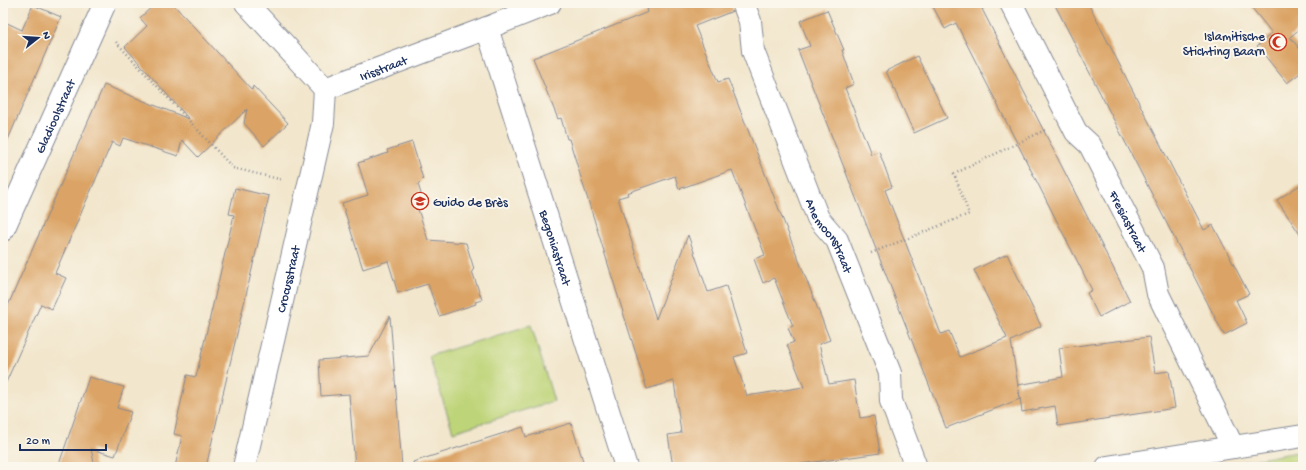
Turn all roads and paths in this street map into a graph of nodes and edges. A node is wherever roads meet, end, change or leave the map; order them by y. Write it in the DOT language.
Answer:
graph roads {
  1 [pos="246,3"];
  2 [pos="550,3"];
  3 [pos="743,3"];
  4 [pos="1011,3"];
  5 [pos="101,12"];
  6 [pos="487,28"];
  7 [pos="325,89"];
  8 [pos="1069,119"];
  9 [pos="308,186"];
  10 [pos="3,230"];
  11 [pos="846,263"];
  12 [pos="1303,436"];
  13 [pos="1233,447"];
  14 [pos="244,467"];
  15 [pos="626,467"];
  16 [pos="916,467"];
  17 [pos="1107,467"];
  1 -- 7 [label="street"];
  2 -- 6 [label="street, Irisstraat"];
  3 -- 11 [label="street, Anemoonstraat"];
  4 -- 8 [label="street, Fresiastraat"];
  5 -- 9 [label="path"];
  5 -- 10 [label="street, Gladioolstraat"];
  6 -- 7 [label="street, Irisstraat"];
  6 -- 15 [label="street, Begoniastraat"];
  7 -- 9 [label="street, Crocusstraat"];
  8 -- 11 [label="path"];
  8 -- 13 [label="street, Fresiastraat"];
  9 -- 14 [label="street, Crocusstraat"];
  11 -- 16 [label="street, Anemoonstraat"];
  12 -- 13 [label="street"];
  13 -- 17 [label="street"];
}
